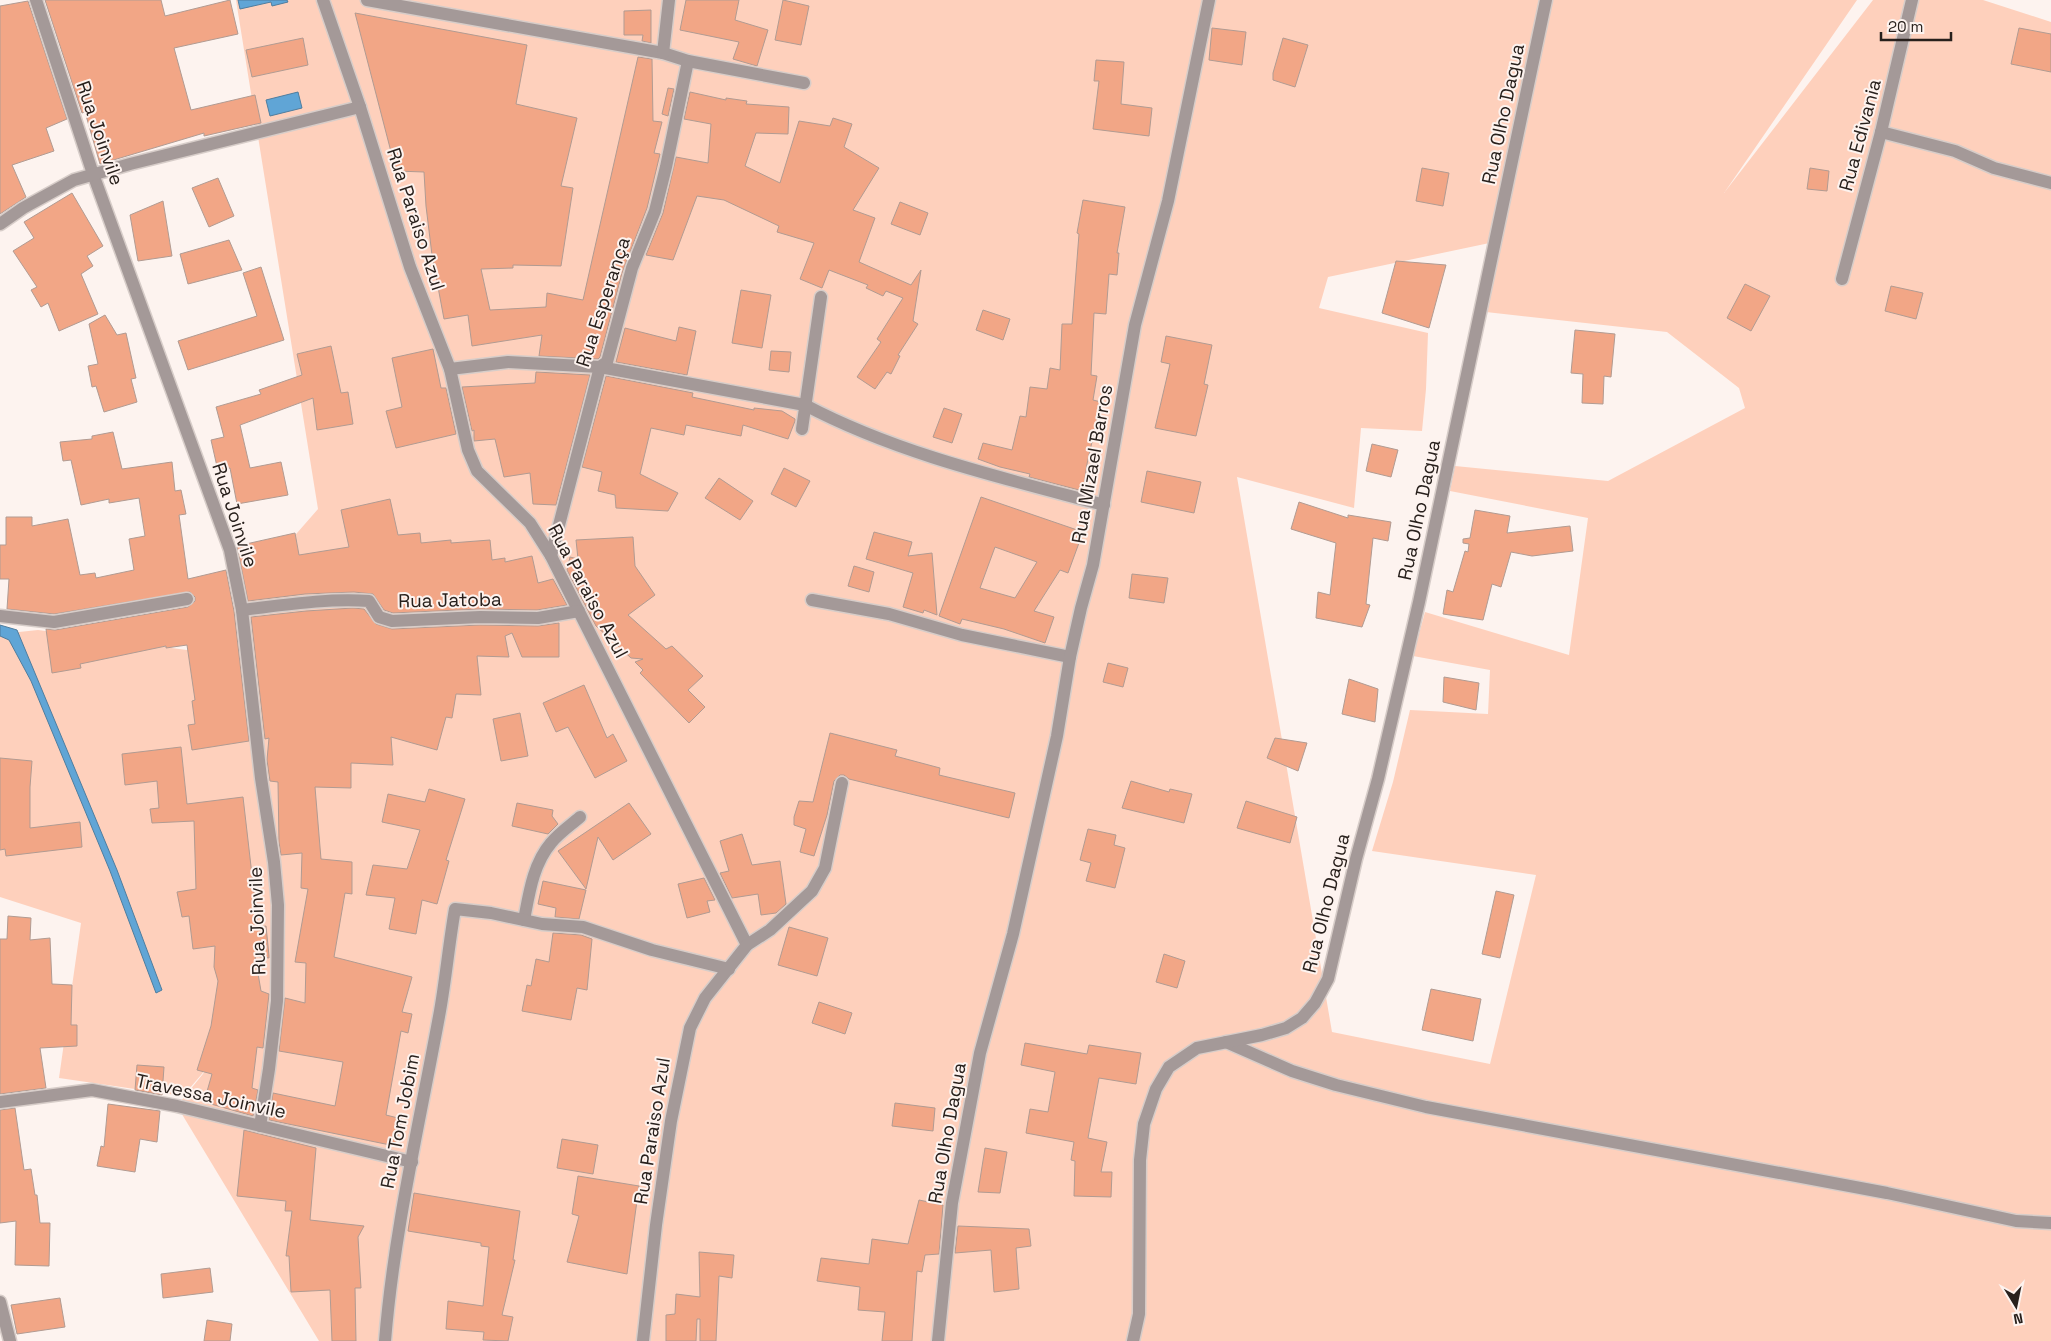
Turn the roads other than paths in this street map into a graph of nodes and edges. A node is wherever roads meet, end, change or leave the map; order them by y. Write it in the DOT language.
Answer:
graph roads {
  1 [pos="36,0"];
  2 [pos="324,0"];
  3 [pos="367,0"];
  4 [pos="669,0"];
  5 [pos="1209,0"];
  6 [pos="1546,0"];
  7 [pos="1912,0"];
  8 [pos="663,53"];
  9 [pos="688,61"];
  10 [pos="804,83"];
  11 [pos="360,108"];
  12 [pos="1881,132"];
  13 [pos="93,174"];
  14 [pos="2051,183"];
  15 [pos="0,224"];
  16 [pos="1842,279"];
  17 [pos="821,297"];
  18 [pos="600,367"];
  19 [pos="450,369"];
  20 [pos="805,404"];
  21 [pos="802,429"];
  22 [pos="1104,505"];
  23 [pos="551,556"];
  24 [pos="187,598"];
  25 [pos="812,600"];
  26 [pos="242,610"];
  27 [pos="579,611"];
  28 [pos="0,616"];
  29 [pos="1070,657"];
  30 [pos="842,783"];
  31 [pos="580,817"];
  32 [pos="524,920"];
  33 [pos="1013,934"];
  34 [pos="747,945"];
  35 [pos="729,969"];
  36 [pos="1226,1042"];
  37 [pos="0,1102"];
  38 [pos="260,1126"];
  39 [pos="412,1162"];
  40 [pos="2051,1223"];
  41 [pos="0,1302"];
  42 [pos="10,1341"];
  43 [pos="384,1341"];
  44 [pos="643,1341"];
  45 [pos="938,1341"];
  46 [pos="1133,1341"];
  1 -- 13 [label="street, Rua Joinvile"];
  2 -- 11 [label="street, Rua Paraiso Azul"];
  3 -- 8 [label="street"];
  4 -- 8 [label="street"];
  5 -- 22 [label="street, Rua Mizael Barros"];
  6 -- 36 [label="street, Rua Olho Dagua"];
  7 -- 12 [label="street, Rua Edivania"];
  8 -- 9 [label="street"];
  9 -- 10 [label="street"];
  9 -- 18 [label="street, Rua Esperança"];
  11 -- 13 [label="street"];
  11 -- 19 [label="street, Rua Paraiso Azul"];
  12 -- 14 [label="street"];
  12 -- 16 [label="street, Rua Edivania"];
  13 -- 15 [label="street"];
  13 -- 26 [label="street, Rua Joinvile"];
  17 -- 20 [label="street"];
  18 -- 19 [label="street"];
  18 -- 20 [label="street"];
  18 -- 23 [label="street, Rua Esperança"];
  19 -- 23 [label="street, Rua Paraiso Azul"];
  20 -- 21 [label="street"];
  20 -- 22 [label="street"];
  22 -- 29 [label="street, Rua Mizael Barros"];
  23 -- 27 [label="street, Rua Paraiso Azul"];
  24 -- 28 [label="street"];
  25 -- 29 [label="street"];
  26 -- 27 [label="street, Rua Jatoba"];
  26 -- 38 [label="street, Rua Joinvile"];
  27 -- 34 [label="street, Rua Paraiso Azul"];
  29 -- 33 [label="street, Rua Mizael Barros"];
  30 -- 34 [label="street, Rua Paraiso Azul"];
  31 -- 32 [label="street"];
  32 -- 35 [label="street"];
  32 -- 39 [label="street, Rua Tom Jobim"];
  33 -- 45 [label="street, Rua Olho Dagua"];
  34 -- 35 [label="street, Rua Paraiso Azul"];
  35 -- 44 [label="street, Rua Paraiso Azul"];
  36 -- 40 [label="street"];
  36 -- 46 [label="street"];
  37 -- 38 [label="street, Travessa Joinvile"];
  38 -- 39 [label="street, Travessa Joinvile"];
  39 -- 43 [label="street, Rua Tom Jobim"];
  41 -- 42 [label="street"];
}
